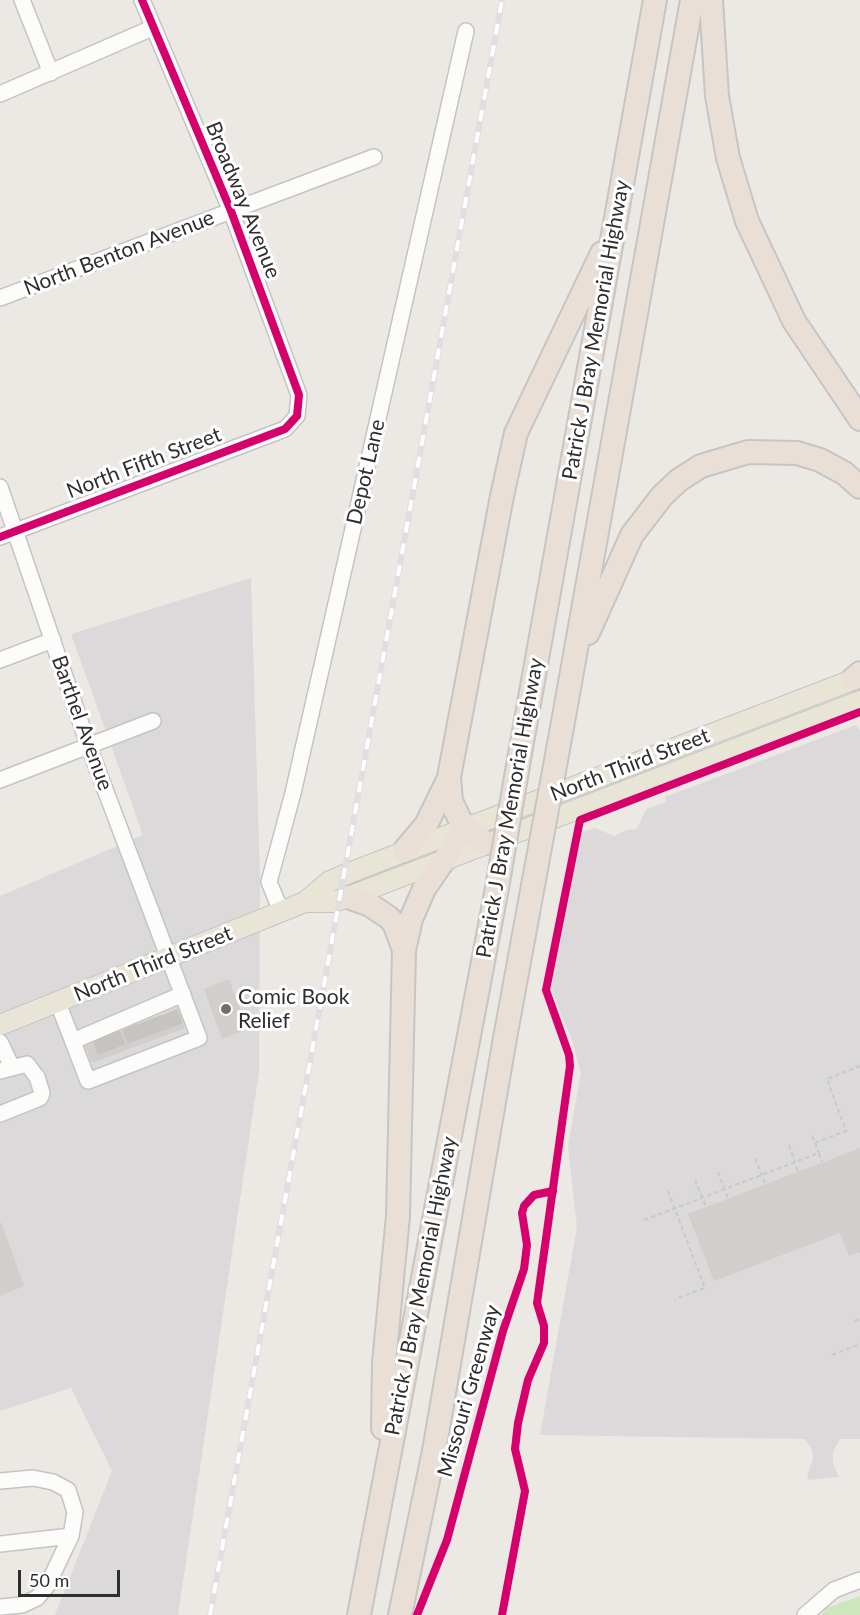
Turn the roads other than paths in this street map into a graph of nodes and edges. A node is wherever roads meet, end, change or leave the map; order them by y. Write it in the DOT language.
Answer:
graph roads {
  1 [pos="22,0"];
  2 [pos="142,0"];
  3 [pos="655,0"];
  4 [pos="692,0"];
  5 [pos="711,0"];
  6 [pos="152,28"];
  7 [pos="466,31"];
  8 [pos="51,73"];
  9 [pos="0,94"];
  10 [pos="374,158"];
  11 [pos="231,211"];
  12 [pos="615,227"];
  13 [pos="0,298"];
  14 [pos="297,416"];
  15 [pos="860,419"];
  16 [pos="0,487"];
  17 [pos="860,487"];
  18 [pos="15,531"];
  19 [pos="0,537"];
  20 [pos="53,640"];
  21 [pos="0,660"];
  22 [pos="571,674"];
  23 [pos="858,683"];
  24 [pos="153,722"];
  25 [pos="89,747"];
  26 [pos="449,777"];
  27 [pos="0,780"];
  28 [pos="465,828"];
  29 [pos="487,843"];
  30 [pos="404,851"];
  31 [pos="442,860"];
  32 [pos="348,897"];
  33 [pos="305,902"];
  34 [pos="281,911"];
  35 [pos="404,950"];
  36 [pos="170,956"];
  37 [pos="183,994"];
  38 [pos="58,1003"];
  39 [pos="0,1024"];
  40 [pos="73,1041"];
  41 [pos="0,1042"];
  42 [pos="6,1069"];
  43 [pos="0,1114"];
  44 [pos="0,1481"];
  45 [pos="382,1491"];
  46 [pos="71,1536"];
  47 [pos="0,1544"];
  48 [pos="860,1580"];
  49 [pos="0,1607"];
  50 [pos="359,1615"];
  51 [pos="400,1615"];
  52 [pos="805,1615"];
  1 -- 8 [label="street"];
  2 -- 6 [label="street, Broadway Avenue"];
  3 -- 12 [label="highway, Patrick J Bray Memorial Highway"];
  4 -- 22 [label="highway, Patrick J Bray Memorial Highway"];
  5 -- 15 [label="highway"];
  6 -- 8 [label="street"];
  6 -- 11 [label="street, Broadway Avenue"];
  7 -- 34 [label="street, Depot Lane"];
  8 -- 9 [label="street"];
  10 -- 11 [label="street, North Benton Avenue"];
  11 -- 13 [label="street, North Benton Avenue"];
  11 -- 14 [label="street, Broadway Avenue"];
  12 -- 26 [label="highway"];
  12 -- 45 [label="highway, Patrick J Bray Memorial Highway, bridge"];
  14 -- 18 [label="street, North Fifth Street"];
  16 -- 18 [label="street, Barthel Avenue"];
  17 -- 22 [label="highway"];
  18 -- 19 [label="street, North Fifth Street"];
  18 -- 20 [label="street, Barthel Avenue"];
  20 -- 21 [label="street"];
  20 -- 25 [label="street, Barthel Avenue"];
  22 -- 51 [label="highway, Patrick J Bray Memorial Highway, bridge"];
  23 -- 28 [label="main road, North Third Street"];
  23 -- 29 [label="main road, North Third Street"];
  24 -- 25 [label="street"];
  25 -- 27 [label="street"];
  25 -- 36 [label="street, Barthel Avenue"];
  26 -- 28 [label="highway"];
  26 -- 30 [label="highway"];
  28 -- 29 [label="highway"];
  28 -- 30 [label="main road, North Third Street"];
  28 -- 31 [label="highway"];
  29 -- 31 [label="main road, North Third Street"];
  30 -- 33 [label="main road, North Third Street"];
  31 -- 32 [label="main road, North Third Street"];
  31 -- 35 [label="highway"];
  32 -- 33 [label="main road, North Third Street"];
  32 -- 35 [label="highway"];
  33 -- 34 [label="main road, North Third Street"];
  34 -- 36 [label="main road, North Third Street"];
  35 -- 45 [label="highway"];
  36 -- 37 [label="street, Barthel Avenue"];
  36 -- 38 [label="main road, North Third Street"];
  37 -- 40 [label="street"];
  37 -- 40 [label="street, Barthel Avenue"];
  38 -- 39 [label="main road, North Third Street"];
  38 -- 40 [label="street"];
  41 -- 42 [label="street"];
  42 -- 43 [label="street"];
  44 -- 46 [label="street"];
  45 -- 50 [label="highway, Patrick J Bray Memorial Highway"];
  46 -- 47 [label="street"];
  46 -- 49 [label="street"];
  48 -- 52 [label="street"];
}
